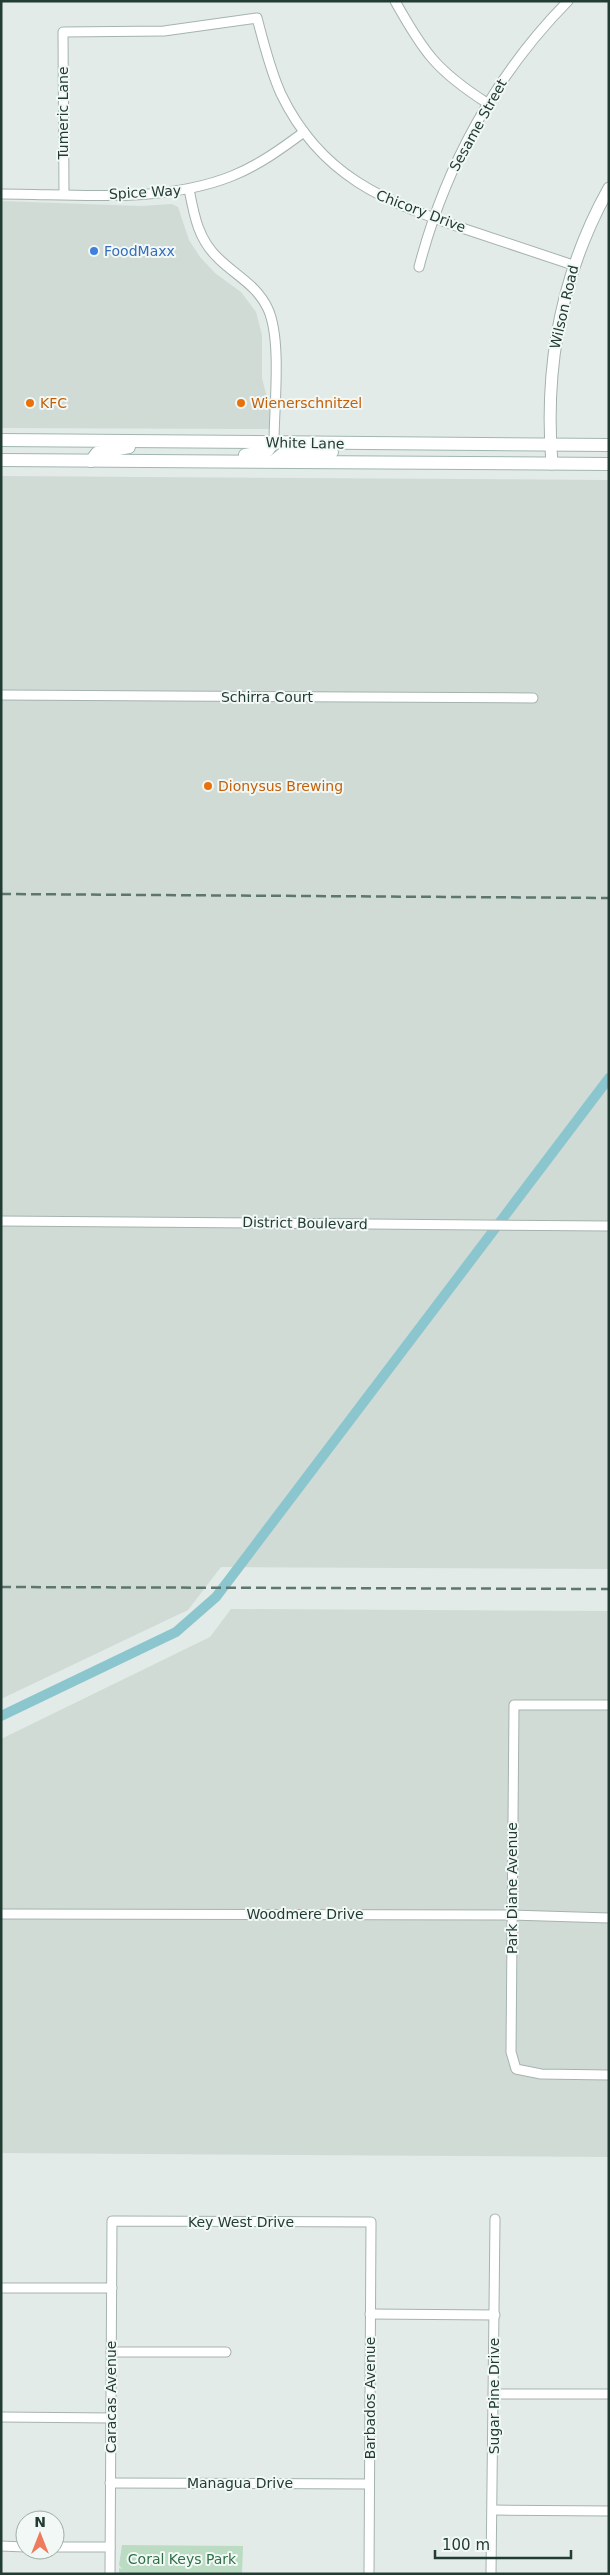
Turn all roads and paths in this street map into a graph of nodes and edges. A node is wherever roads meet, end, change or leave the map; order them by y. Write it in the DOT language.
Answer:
graph roads {
  1 [pos="394,1"];
  2 [pos="568,1"];
  3 [pos="63,32"];
  4 [pos="487,103"];
  5 [pos="304,132"];
  6 [pos="609,188"];
  7 [pos="189,189"];
  8 [pos="1,194"];
  9 [pos="64,194"];
  10 [pos="433,218"];
  11 [pos="573,266"];
  12 [pos="419,267"];
  13 [pos="1,440"];
  14 [pos="84,441"];
  15 [pos="162,442"];
  16 [pos="274,442"];
  17 [pos="344,444"];
  18 [pos="551,444"];
  19 [pos="609,445"];
  20 [pos="1,460"];
  21 [pos="21,460"];
  22 [pos="91,460"];
  23 [pos="182,461"];
  24 [pos="273,462"];
  25 [pos="552,464"];
  26 [pos="609,464"];
  27 [pos="1,694"];
  28 [pos="533,698"];
  29 [pos="1,1221"];
  30 [pos="609,1226"];
  31 [pos="609,1705"];
  32 [pos="1,1914"];
  33 [pos="511,1915"];
  34 [pos="609,1918"];
  35 [pos="609,2075"];
  36 [pos="495,2219"];
  37 [pos="112,2221"];
  38 [pos="371,2222"];
  39 [pos="1,2288"];
  40 [pos="112,2288"];
  41 [pos="370,2314"];
  42 [pos="494,2315"];
  43 [pos="111,2352"];
  44 [pos="226,2352"];
  45 [pos="494,2394"];
  46 [pos="609,2394"];
  47 [pos="1,2417"];
  48 [pos="111,2418"];
  49 [pos="110,2483"];
  50 [pos="369,2484"];
  51 [pos="493,2510"];
  52 [pos="609,2511"];
  53 [pos="1,2546"];
  54 [pos="15,2546"];
  55 [pos="65,2547"];
  56 [pos="110,2547"];
  57 [pos="110,2574"];
  58 [pos="369,2574"];
  59 [pos="491,2574"];
  1 -- 4 [label="street"];
  2 -- 4 [label="street, Sesame Street"];
  3 -- 5 [label="street, Chicory Drive"];
  3 -- 9 [label="street, Tumeric Lane"];
  4 -- 10 [label="street, Sesame Street"];
  5 -- 7 [label="street, Spice Way"];
  5 -- 10 [label="street, Chicory Drive"];
  6 -- 11 [label="street, Wilson Road"];
  7 -- 9 [label="street, Spice Way"];
  7 -- 16 [label="street"];
  8 -- 9 [label="street, Spice Way"];
  10 -- 11 [label="street, Chicory Drive"];
  10 -- 12 [label="street, Sesame Street"];
  11 -- 18 [label="street, Wilson Road"];
  13 -- 14 [label="main road, White Lane"];
  14 -- 15 [label="main road, White Lane"];
  14 -- 21 [label="main road"];
  15 -- 16 [label="main road, White Lane"];
  15 -- 22 [label="main road"];
  16 -- 17 [label="main road, White Lane"];
  16 -- 23 [label="main road"];
  17 -- 18 [label="main road, White Lane"];
  17 -- 24 [label="main road"];
  18 -- 19 [label="main road, White Lane"];
  18 -- 25 [label="street, Wilson Road"];
  20 -- 21 [label="main road, White Lane"];
  21 -- 22 [label="main road, White Lane"];
  22 -- 23 [label="main road, White Lane"];
  23 -- 24 [label="main road, White Lane"];
  24 -- 25 [label="main road, White Lane"];
  25 -- 26 [label="main road, White Lane"];
  27 -- 28 [label="street, Schirra Court"];
  29 -- 30 [label="street, District Boulevard"];
  31 -- 33 [label="street, Park Diane Avenue"];
  32 -- 33 [label="street, Woodmere Drive"];
  33 -- 34 [label="street, Woodmere Drive"];
  33 -- 35 [label="street, Park Diane Avenue"];
  36 -- 42 [label="street, Sugar Pine Drive"];
  37 -- 38 [label="street, Key West Drive"];
  37 -- 40 [label="street, Caracas Avenue"];
  38 -- 41 [label="street, Barbados Avenue"];
  39 -- 40 [label="street"];
  40 -- 43 [label="street, Caracas Avenue"];
  41 -- 42 [label="street"];
  41 -- 50 [label="street, Barbados Avenue"];
  42 -- 45 [label="street, Sugar Pine Drive"];
  43 -- 44 [label="street"];
  43 -- 48 [label="street, Caracas Avenue"];
  45 -- 46 [label="street"];
  45 -- 51 [label="street, Sugar Pine Drive"];
  47 -- 48 [label="street"];
  48 -- 49 [label="street, Caracas Avenue"];
  49 -- 50 [label="street, Managua Drive"];
  49 -- 56 [label="street, Caracas Avenue"];
  50 -- 58 [label="street, Barbados Avenue"];
  51 -- 52 [label="street"];
  51 -- 59 [label="street, Sugar Pine Drive"];
  53 -- 54 [label="street"];
  55 -- 56 [label="street"];
  56 -- 57 [label="street, Caracas Avenue"];
}
